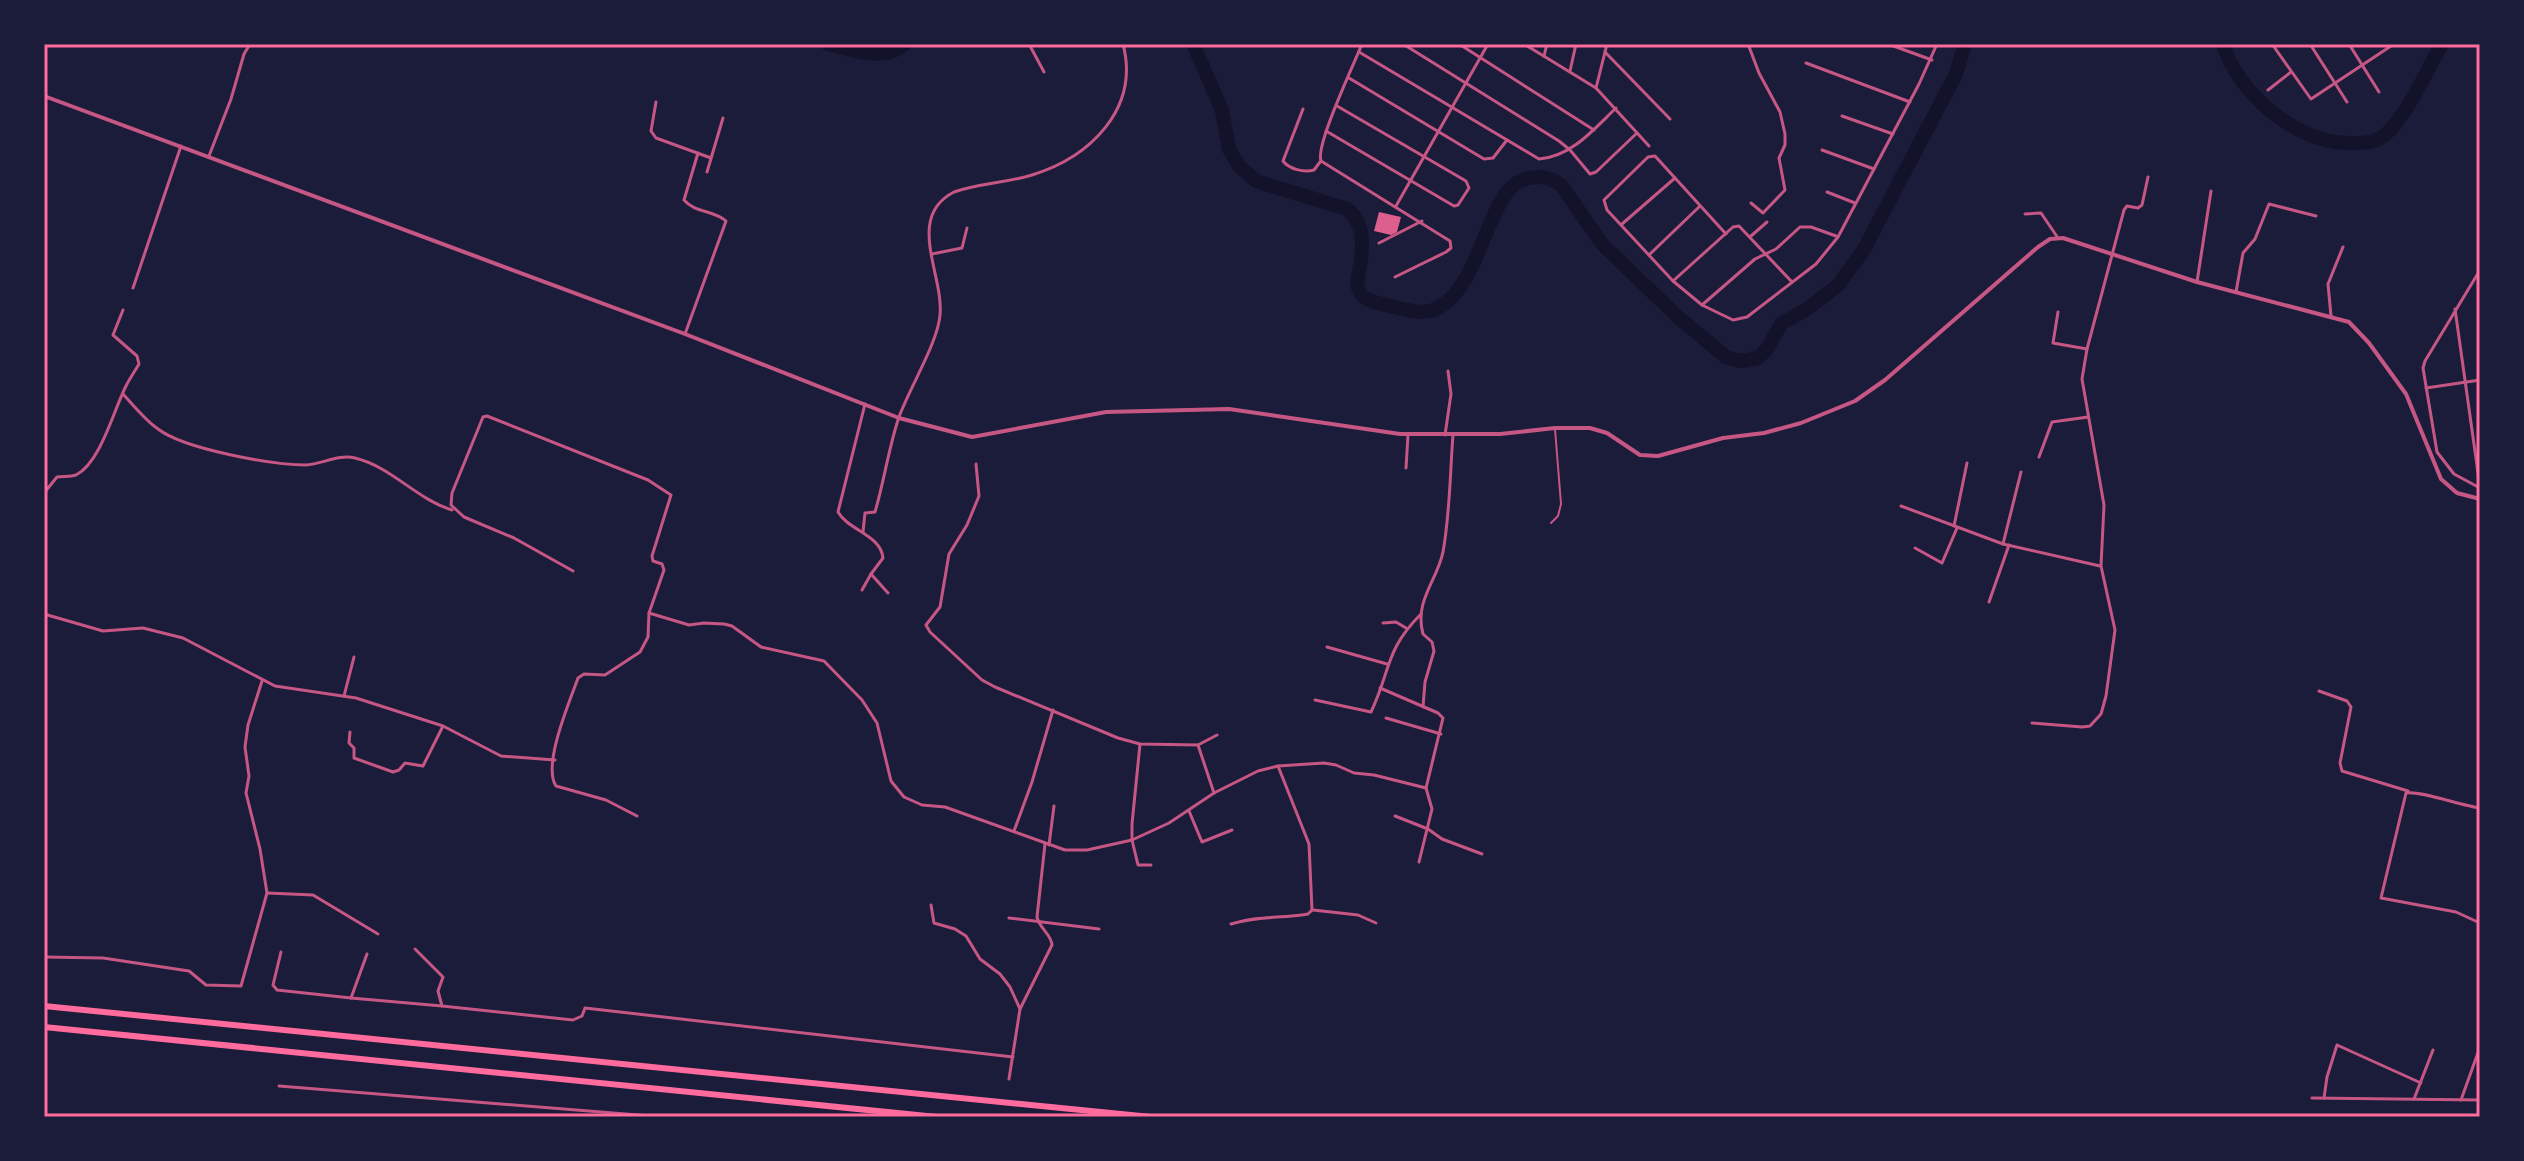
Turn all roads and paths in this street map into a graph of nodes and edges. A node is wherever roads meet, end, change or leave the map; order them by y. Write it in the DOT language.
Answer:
graph roads {
  1 [pos="250,44"];
  2 [pos="1029,44"];
  3 [pos="1123,44"];
  4 [pos="1362,44"];
  5 [pos="1403,44"];
  6 [pos="1459,44"];
  7 [pos="1488,44"];
  8 [pos="1524,44"];
  9 [pos="1547,44"];
  10 [pos="1576,44"];
  11 [pos="1607,44"];
  12 [pos="1748,44"];
  13 [pos="1888,44"];
  14 [pos="1937,44"];
  15 [pos="2272,44"];
  16 [pos="2310,44"];
  17 [pos="2349,44"];
  18 [pos="2394,44"];
  19 [pos="1359,52"];
  20 [pos="1605,52"];
  21 [pos="1544,56"];
  22 [pos="1479,57"];
  23 [pos="1932,60"];
  24 [pos="1806,63"];
  25 [pos="2363,66"];
  26 [pos="1570,71"];
  27 [pos="1044,72"];
  28 [pos="2291,72"];
  29 [pos="1349,78"];
  30 [pos="1465,81"];
  31 [pos="2337,84"];
  32 [pos="1596,88"];
  33 [pos="2268,90"];
  34 [pos="2379,92"];
  35 [pos="44,96"];
  36 [pos="656,102"];
  37 [pos="1910,102"];
  38 [pos="2347,102"];
  39 [pos="1337,106"];
  40 [pos="1450,107"];
  41 [pos="1616,108"];
  42 [pos="1303,109"];
  43 [pos="1842,116"];
  44 [pos="723,118"];
  45 [pos="1670,119"];
  46 [pos="1594,130"];
  47 [pos="1326,131"];
  48 [pos="1437,132"];
  49 [pos="1637,133"];
  50 [pos="1893,134"];
  51 [pos="1507,140"];
  52 [pos="181,146"];
  53 [pos="1649,146"];
  54 [pos="1570,150"];
  55 [pos="1822,150"];
  56 [pos="698,153"];
  57 [pos="209,156"];
  58 [pos="1424,157"];
  59 [pos="711,158"];
  60 [pos="1321,161"];
  61 [pos="1874,169"];
  62 [pos="707,172"];
  63 [pos="2148,177"];
  64 [pos="1675,178"];
  65 [pos="1410,181"];
  66 [pos="2211,191"];
  67 [pos="1827,192"];
  68 [pos="1751,203"];
  69 [pos="1855,203"];
  70 [pos="1396,206"];
  71 [pos="1700,206"];
  72 [pos="2025,214"];
  73 [pos="2316,216"];
  74 [pos="1422,221"];
  75 [pos="1767,222"];
  76 [pos="1622,224"];
  77 [pos="967,228"];
  78 [pos="1726,234"];
  79 [pos="1751,236"];
  80 [pos="1838,237"];
  81 [pos="2058,238"];
  82 [pos="1379,243"];
  83 [pos="2343,247"];
  84 [pos="1765,253"];
  85 [pos="932,254"];
  86 [pos="1650,254"];
  87 [pos="2113,256"];
  88 [pos="2479,274"];
  89 [pos="1395,277"];
  90 [pos="1673,281"];
  91 [pos="1792,282"];
  92 [pos="2197,282"];
  93 [pos="133,288"];
  94 [pos="2236,292"];
  95 [pos="1702,305"];
  96 [pos="2455,309"];
  97 [pos="123,310"];
  98 [pos="2058,312"];
  99 [pos="2331,316"];
  100 [pos="685,334"];
  101 [pos="2087,349"];
  102 [pos="1448,371"];
  103 [pos="2480,380"];
  104 [pos="2466,382"];
  105 [pos="2426,388"];
  106 [pos="123,394"];
  107 [pos="865,404"];
  108 [pos="2088,417"];
  109 [pos="899,418"];
  110 [pos="1555,428"];
  111 [pos="1408,435"];
  112 [pos="1445,435"];
  113 [pos="1453,435"];
  114 [pos="2039,457"];
  115 [pos="1967,463"];
  116 [pos="976,464"];
  117 [pos="1406,468"];
  118 [pos="2021,472"];
  119 [pos="2480,487"];
  120 [pos="44,493"];
  121 [pos="2480,499"];
  122 [pos="1901,506"];
  123 [pos="455,511"];
  124 [pos="1551,523"];
  125 [pos="1955,527"];
  126 [pos="863,532"];
  127 [pos="2003,544"];
  128 [pos="2009,545"];
  129 [pos="1915,548"];
  130 [pos="2101,566"];
  131 [pos="573,571"];
  132 [pos="871,574"];
  133 [pos="862,590"];
  134 [pos="888,593"];
  135 [pos="1989,602"];
  136 [pos="649,613"];
  137 [pos="44,614"];
  138 [pos="1421,614"];
  139 [pos="1383,623"];
  140 [pos="1406,628"];
  141 [pos="1327,647"];
  142 [pos="354,657"];
  143 [pos="1387,664"];
  144 [pos="262,681"];
  145 [pos="1380,688"];
  146 [pos="2319,691"];
  147 [pos="344,697"];
  148 [pos="1315,700"];
  149 [pos="1423,707"];
  150 [pos="1053,710"];
  151 [pos="1386,718"];
  152 [pos="2032,723"];
  153 [pos="443,726"];
  154 [pos="350,732"];
  155 [pos="1441,734"];
  156 [pos="1217,735"];
  157 [pos="1140,744"];
  158 [pos="1198,745"];
  159 [pos="555,760"];
  160 [pos="1278,766"];
  161 [pos="1426,788"];
  162 [pos="2410,791"];
  163 [pos="1214,793"];
  164 [pos="1054,806"];
  165 [pos="2480,808"];
  166 [pos="1189,811"];
  167 [pos="637,816"];
  168 [pos="1395,816"];
  169 [pos="1428,829"];
  170 [pos="1232,830"];
  171 [pos="1014,831"];
  172 [pos="1132,840"];
  173 [pos="1047,844"];
  174 [pos="1482,854"];
  175 [pos="1419,862"];
  176 [pos="1151,865"];
  177 [pos="267,893"];
  178 [pos="931,905"];
  179 [pos="1312,910"];
  180 [pos="1009,918"];
  181 [pos="1038,921"];
  182 [pos="1376,923"];
  183 [pos="2480,923"];
  184 [pos="1231,924"];
  185 [pos="1099,929"];
  186 [pos="378,934"];
  187 [pos="415,949"];
  188 [pos="281,952"];
  189 [pos="367,954"];
  190 [pos="44,957"];
  191 [pos="351,998"];
  192 [pos="44,1006"];
  193 [pos="442,1006"];
  194 [pos="1020,1009"];
  195 [pos="44,1027"];
  196 [pos="2480,1047"];
  197 [pos="2433,1050"];
  198 [pos="1013,1057"];
  199 [pos="1009,1079"];
  200 [pos="2421,1083"];
  201 [pos="279,1086"];
  202 [pos="2312,1098"];
  203 [pos="2324,1098"];
  204 [pos="2414,1099"];
  205 [pos="2461,1100"];
  206 [pos="2480,1100"];
  207 [pos="663,1117"];
  208 [pos="937,1117"];
  209 [pos="1151,1117"];
  1 -- 57 [label="street"];
  2 -- 27 [label="street"];
  3 -- 85 [label="street"];
  4 -- 19 [label="street"];
  5 -- 30 [label="street"];
  6 -- 22 [label="street"];
  7 -- 22 [label="street"];
  8 -- 21 [label="street"];
  9 -- 21 [label="street"];
  10 -- 26 [label="street"];
  11 -- 20 [label="street"];
  12 -- 68 [label="street"];
  13 -- 23 [label="street"];
  14 -- 23 [label="street"];
  15 -- 28 [label="street"];
  16 -- 31 [label="street"];
  17 -- 25 [label="street"];
  18 -- 25 [label="street"];
  19 -- 29 [label="street"];
  19 -- 40 [label="street"];
  20 -- 32 [label="street"];
  20 -- 45 [label="street"];
  21 -- 26 [label="street"];
  22 -- 30 [label="street"];
  22 -- 46 [label="street"];
  23 -- 37 [label="street"];
  24 -- 37 [label="street"];
  25 -- 31 [label="street"];
  25 -- 34 [label="street"];
  26 -- 32 [label="street"];
  28 -- 31 [label="street"];
  28 -- 33 [label="street"];
  29 -- 39 [label="street"];
  29 -- 48 [label="street"];
  30 -- 40 [label="street"];
  30 -- 54 [label="street"];
  31 -- 38 [label="street"];
  32 -- 41 [label="street"];
  35 -- 52 [label="street"];
  36 -- 56 [label="street"];
  37 -- 50 [label="street"];
  39 -- 47 [label="street"];
  39 -- 58 [label="street"];
  40 -- 48 [label="street"];
  40 -- 51 [label="street"];
  41 -- 46 [label="street"];
  41 -- 49 [label="street"];
  42 -- 60 [label="street"];
  43 -- 50 [label="street"];
  44 -- 59 [label="street"];
  46 -- 54 [label="street"];
  47 -- 60 [label="street"];
  47 -- 65 [label="street"];
  48 -- 51 [label="street"];
  48 -- 58 [label="street"];
  49 -- 53 [label="street"];
  49 -- 54 [label="street"];
  50 -- 61 [label="street"];
  51 -- 54 [label="street"];
  52 -- 57 [label="street"];
  52 -- 93 [label="street"];
  55 -- 61 [label="street"];
  56 -- 59 [label="street"];
  56 -- 100 [label="street"];
  57 -- 100 [label="street"];
  58 -- 65 [label="street"];
  58 -- 65 [label="street"];
  59 -- 62 [label="street"];
  60 -- 70 [label="street"];
  61 -- 69 [label="street"];
  63 -- 87 [label="street"];
  64 -- 71 [label="street"];
  64 -- 76 [label="street"];
  64 -- 76 [label="street"];
  65 -- 70 [label="street"];
  66 -- 92 [label="street"];
  67 -- 69 [label="street"];
  69 -- 80 [label="street"];
  70 -- 74 [label="street"];
  71 -- 78 [label="street"];
  71 -- 86 [label="street"];
  72 -- 81 [label="street"];
  73 -- 94 [label="street"];
  74 -- 82 [label="street"];
  74 -- 89 [label="street"];
  75 -- 79 [label="street"];
  76 -- 86 [label="street"];
  77 -- 85 [label="street"];
  78 -- 79 [label="street"];
  78 -- 90 [label="street"];
  79 -- 84 [label="street"];
  80 -- 84 [label="street"];
  80 -- 91 [label="street"];
  81 -- 87 [label="street"];
  81 -- 110 [label="street"];
  83 -- 99 [label="street"];
  84 -- 91 [label="street"];
  84 -- 95 [label="street"];
  85 -- 109 [label="street"];
  86 -- 90 [label="street"];
  87 -- 92 [label="street"];
  87 -- 101 [label="street"];
  88 -- 96 [label="street"];
  90 -- 95 [label="street"];
  91 -- 95 [label="street"];
  92 -- 94 [label="street"];
  94 -- 99 [label="street"];
  96 -- 104 [label="street"];
  96 -- 105 [label="street"];
  97 -- 106 [label="street"];
  98 -- 101 [label="street"];
  99 -- 121 [label="street"];
  100 -- 107 [label="street"];
  101 -- 108 [label="street"];
  102 -- 112 [label="street"];
  103 -- 104 [label="street"];
  104 -- 105 [label="street"];
  104 -- 119 [label="street"];
  105 -- 119 [label="street"];
  106 -- 120 [label="street"];
  106 -- 123 [label="street"];
  107 -- 109 [label="street"];
  107 -- 126 [label="street"];
  108 -- 114 [label="street"];
  108 -- 130 [label="street"];
  109 -- 111 [label="street"];
  109 -- 126 [label="street"];
  110 -- 113 [label="street"];
  110 -- 124 [label="lane"];
  111 -- 112 [label="street"];
  111 -- 117 [label="street"];
  112 -- 113 [label="street"];
  113 -- 138 [label="street"];
  115 -- 125 [label="street"];
  116 -- 150 [label="street"];
  118 -- 127 [label="street"];
  122 -- 125 [label="street"];
  123 -- 131 [label="street"];
  123 -- 136 [label="street"];
  125 -- 127 [label="street"];
  125 -- 129 [label="street"];
  126 -- 132 [label="street"];
  127 -- 128 [label="street"];
  128 -- 130 [label="street"];
  128 -- 135 [label="street"];
  130 -- 152 [label="street"];
  132 -- 133 [label="street"];
  132 -- 134 [label="street"];
  136 -- 159 [label="street"];
  136 -- 171 [label="street"];
  137 -- 144 [label="street"];
  138 -- 140 [label="street"];
  138 -- 149 [label="street"];
  139 -- 140 [label="street"];
  140 -- 143 [label="street"];
  141 -- 143 [label="street"];
  142 -- 147 [label="street"];
  143 -- 145 [label="street"];
  144 -- 147 [label="street"];
  144 -- 177 [label="street"];
  145 -- 148 [label="street"];
  145 -- 149 [label="street"];
  146 -- 162 [label="street"];
  147 -- 153 [label="street"];
  149 -- 155 [label="street"];
  150 -- 157 [label="street"];
  150 -- 171 [label="street"];
  151 -- 155 [label="street"];
  153 -- 154 [label="street"];
  153 -- 159 [label="street"];
  155 -- 161 [label="street"];
  156 -- 158 [label="street"];
  157 -- 158 [label="street"];
  157 -- 172 [label="street"];
  158 -- 163 [label="street"];
  159 -- 167 [label="street"];
  160 -- 161 [label="street"];
  160 -- 163 [label="street"];
  160 -- 179 [label="street"];
  161 -- 169 [label="street"];
  162 -- 165 [label="street"];
  162 -- 183 [label="street"];
  163 -- 166 [label="street"];
  164 -- 173 [label="street"];
  166 -- 170 [label="street"];
  166 -- 172 [label="street"];
  168 -- 169 [label="street"];
  169 -- 174 [label="street"];
  169 -- 175 [label="street"];
  171 -- 173 [label="street"];
  172 -- 173 [label="street"];
  172 -- 176 [label="street"];
  173 -- 181 [label="street"];
  177 -- 186 [label="street"];
  177 -- 190 [label="street"];
  178 -- 194 [label="street"];
  179 -- 182 [label="street"];
  179 -- 184 [label="street"];
  180 -- 181 [label="street"];
  181 -- 185 [label="street"];
  181 -- 194 [label="street"];
  187 -- 193 [label="street"];
  188 -- 191 [label="street"];
  189 -- 191 [label="street"];
  191 -- 193 [label="street"];
  192 -- 209 [label="highway"];
  193 -- 198 [label="street"];
  194 -- 198 [label="street"];
  195 -- 208 [label="highway"];
  196 -- 205 [label="street"];
  197 -- 200 [label="street"];
  198 -- 199 [label="street"];
  200 -- 203 [label="street"];
  200 -- 204 [label="street"];
  201 -- 207 [label="street"];
  202 -- 203 [label="street"];
  203 -- 204 [label="street"];
  204 -- 205 [label="street"];
  205 -- 206 [label="street"];
}
